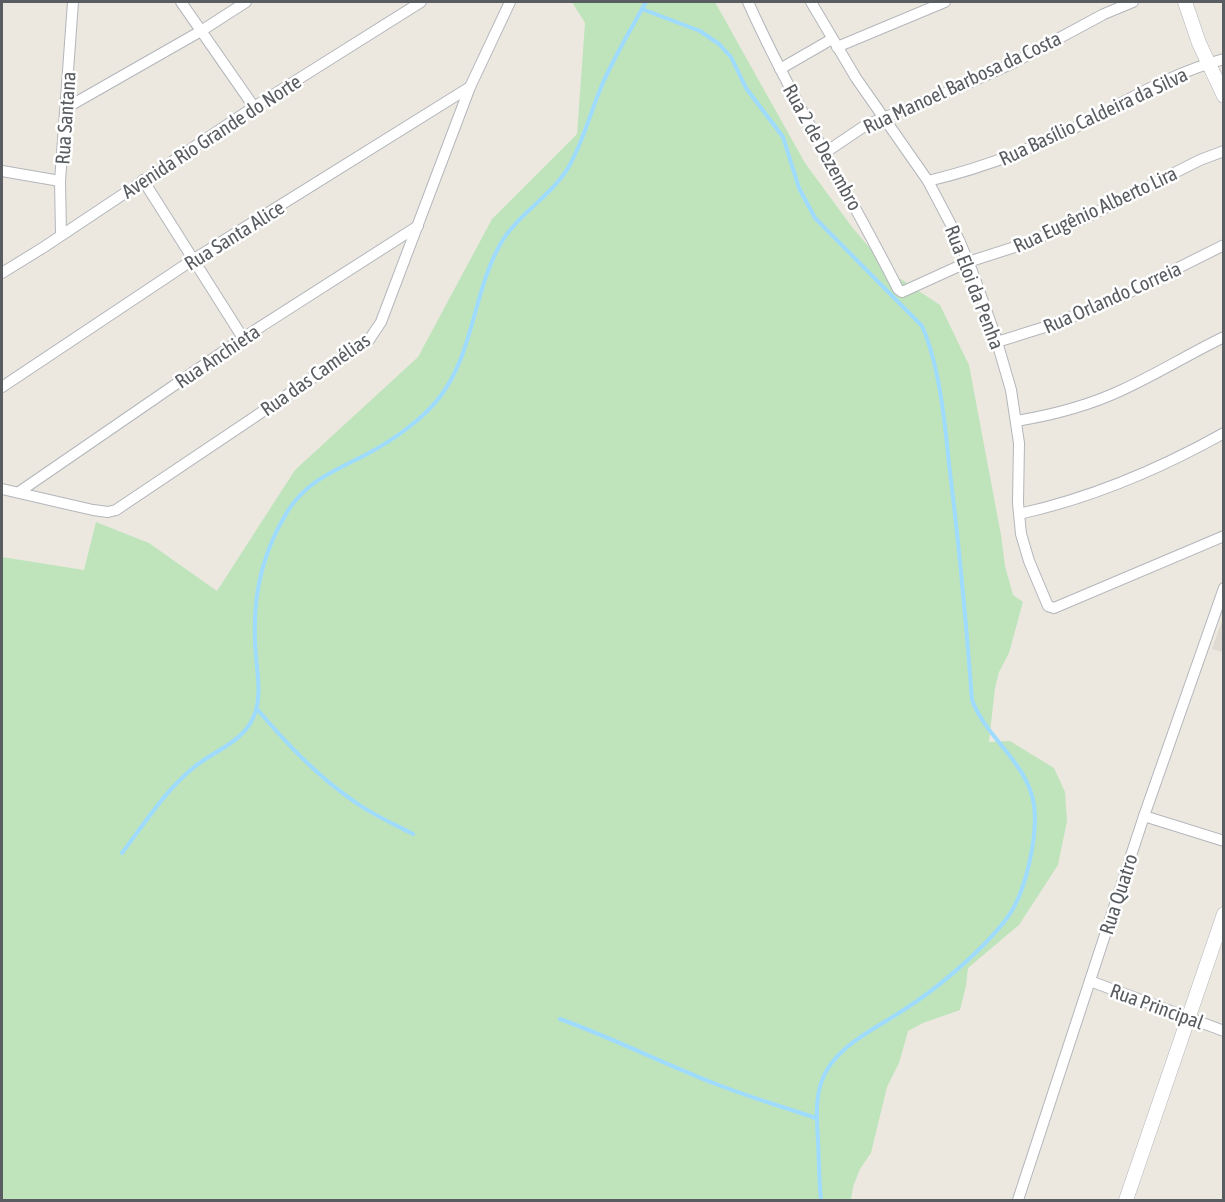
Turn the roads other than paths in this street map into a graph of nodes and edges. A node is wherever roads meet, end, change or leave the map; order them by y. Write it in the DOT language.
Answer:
graph roads {
  1 [pos="73,2"];
  2 [pos="181,2"];
  3 [pos="246,2"];
  4 [pos="421,2"];
  5 [pos="510,2"];
  6 [pos="748,2"];
  7 [pos="811,2"];
  8 [pos="945,2"];
  9 [pos="1133,2"];
  10 [pos="1185,2"];
  11 [pos="201,31"];
  12 [pos="834,43"];
  13 [pos="1224,59"];
  14 [pos="1208,64"];
  15 [pos="780,69"];
  16 [pos="470,87"];
  17 [pos="1224,96"];
  18 [pos="254,107"];
  19 [pos="66,108"];
  20 [pos="884,118"];
  21 [pos="1224,151"];
  22 [pos="826,152"];
  23 [pos="2,171"];
  24 [pos="143,180"];
  25 [pos="60,181"];
  26 [pos="928,181"];
  27 [pos="418,226"];
  28 [pos="61,234"];
  29 [pos="1224,245"];
  30 [pos="194,259"];
  31 [pos="968,262"];
  32 [pos="2,273"];
  33 [pos="900,292"];
  34 [pos="1224,337"];
  35 [pos="243,338"];
  36 [pos="997,342"];
  37 [pos="2,387"];
  38 [pos="1016,422"];
  39 [pos="1224,433"];
  40 [pos="2,489"];
  41 [pos="19,492"];
  42 [pos="1018,514"];
  43 [pos="1224,536"];
  44 [pos="1224,588"];
  45 [pos="1144,816"];
  46 [pos="1224,842"];
  47 [pos="1224,915"];
  48 [pos="1090,981"];
  49 [pos="1187,1017"];
  50 [pos="1224,1030"];
  51 [pos="1018,1200"];
  52 [pos="1126,1200"];
  1 -- 19 [label="street, Rua Santana"];
  2 -- 11 [label="street"];
  3 -- 11 [label="street"];
  4 -- 18 [label="street, Avenida Rio Grande do Norte"];
  5 -- 16 [label="street, Rua das Camélias"];
  6 -- 15 [label="street, Rua 2 de Dezembro"];
  7 -- 12 [label="street, Rua Eloi da Penha"];
  8 -- 12 [label="street"];
  9 -- 20 [label="street, Rua Manoel Barbosa da Costa"];
  10 -- 14 [label="street"];
  11 -- 18 [label="street"];
  11 -- 19 [label="street"];
  12 -- 15 [label="street"];
  12 -- 20 [label="street, Rua Eloi da Penha"];
  13 -- 14 [label="street, Rua Basílio Caldeira da Silva"];
  14 -- 17 [label="street"];
  14 -- 26 [label="street, Rua Basílio Caldeira da Silva"];
  15 -- 22 [label="street, Rua 2 de Dezembro"];
  16 -- 27 [label="street, Rua das Camélias"];
  16 -- 30 [label="street, Rua Santa Alice"];
  18 -- 24 [label="street, Avenida Rio Grande do Norte"];
  19 -- 25 [label="street, Rua Santana"];
  20 -- 22 [label="street, Rua Manoel Barbosa da Costa"];
  20 -- 26 [label="street, Rua Eloi da Penha"];
  21 -- 31 [label="street, Rua Eugênio Alberto Lira"];
  22 -- 33 [label="street, Rua 2 de Dezembro"];
  23 -- 25 [label="street"];
  24 -- 28 [label="street, Avenida Rio Grande do Norte"];
  24 -- 30 [label="street"];
  25 -- 28 [label="street, Rua Santana"];
  26 -- 31 [label="street, Rua Eloi da Penha"];
  27 -- 35 [label="street, Rua Anchieta"];
  27 -- 41 [label="street, Rua das Camélias"];
  28 -- 32 [label="street, Avenida Rio Grande do Norte"];
  29 -- 36 [label="street, Rua Orlando Correia"];
  30 -- 35 [label="street"];
  30 -- 37 [label="street, Rua Santa Alice"];
  31 -- 33 [label="street, Rua Eugênio Alberto Lira"];
  31 -- 36 [label="street, Rua Eloi da Penha"];
  34 -- 38 [label="street"];
  35 -- 41 [label="street, Rua Anchieta"];
  36 -- 38 [label="street, Rua Eloi da Penha"];
  38 -- 42 [label="street, Rua Eloi da Penha"];
  39 -- 42 [label="street"];
  40 -- 41 [label="street, Rua das Camélias"];
  42 -- 43 [label="street, Rua Eloi da Penha"];
  44 -- 45 [label="street, Rua Quatro"];
  45 -- 46 [label="street"];
  45 -- 48 [label="street, Rua Quatro"];
  47 -- 49 [label="street"];
  48 -- 49 [label="street, Rua Principal"];
  48 -- 51 [label="street, Rua Quatro"];
  49 -- 50 [label="street, Rua Principal"];
  49 -- 52 [label="street"];
}
